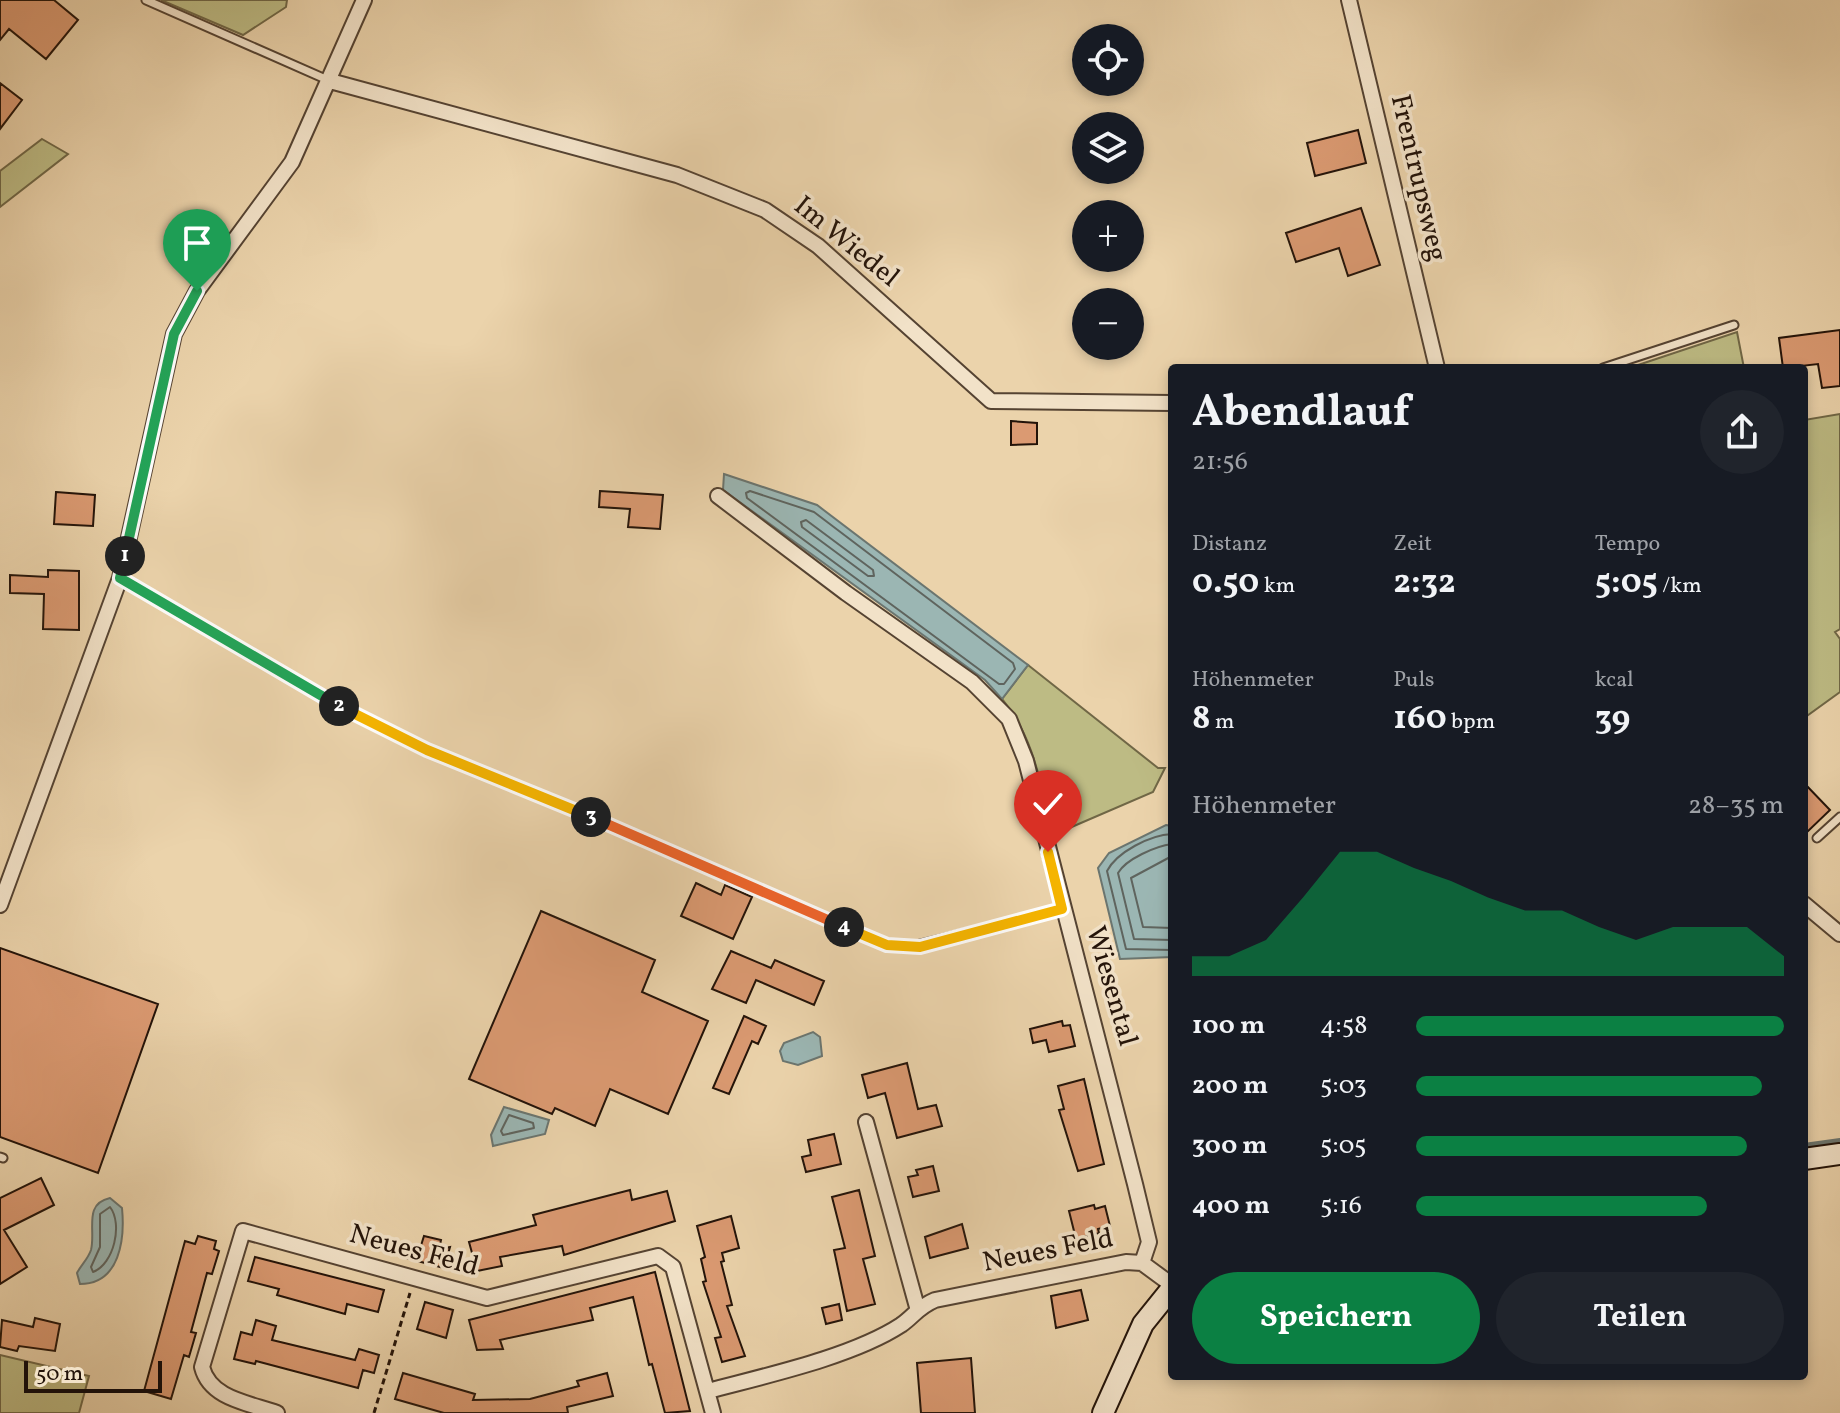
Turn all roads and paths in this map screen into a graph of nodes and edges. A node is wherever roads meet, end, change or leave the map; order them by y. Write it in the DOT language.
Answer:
graph roads {
  1 [pos="146,0"];
  2 [pos="364,0"];
  3 [pos="1349,0"];
  4 [pos="330,81"];
  5 [pos="1734,325"];
  6 [pos="1436,364"];
  7 [pos="1615,364"];
  8 [pos="1168,403"];
  9 [pos="718,496"];
  10 [pos="120,578"];
  11 [pos="1840,817"];
  12 [pos="1817,838"];
  13 [pos="674,853"];
  14 [pos="0,905"];
  15 [pos="1808,907"];
  16 [pos="1062,909"];
  17 [pos="1840,934"];
  18 [pos="866,1122"];
  19 [pos="1840,1154"];
  20 [pos="1808,1158"];
  21 [pos="1142,1263"];
  22 [pos="414,1277"];
  23 [pos="1168,1284"];
  24 [pos="1168,1292"];
  25 [pos="917,1307"];
  26 [pos="708,1391"];
  27 [pos="277,1413"];
  28 [pos="374,1413"];
  29 [pos="713,1413"];
  30 [pos="1103,1413"];
  1 -- 4 [label="lane"];
  2 -- 4 [label="street"];
  3 -- 6 [label="street, Frentrupsweg"];
  4 -- 8 [label="street, Im Wiedel"];
  4 -- 10 [label="street"];
  5 -- 7 [label="lane"];
  9 -- 16 [label="street, Wiesental"];
  10 -- 13 [label="path"];
  10 -- 14 [label="street"];
  11 -- 12 [label="lane"];
  13 -- 16 [label="lane"];
  15 -- 17 [label="street"];
  16 -- 21 [label="street, Wiesental"];
  18 -- 25 [label="street"];
  19 -- 20 [label="main road"];
  21 -- 23 [label="street"];
  21 -- 25 [label="street, Neues Feld"];
  22 -- 26 [label="street, Neues Feld"];
  22 -- 27 [label="street, Neues Feld"];
  22 -- 28 [label="path"];
  24 -- 30 [label="main road"];
  25 -- 26 [label="street, Neues Feld"];
  26 -- 29 [label="street, Neues Feld"];
}
